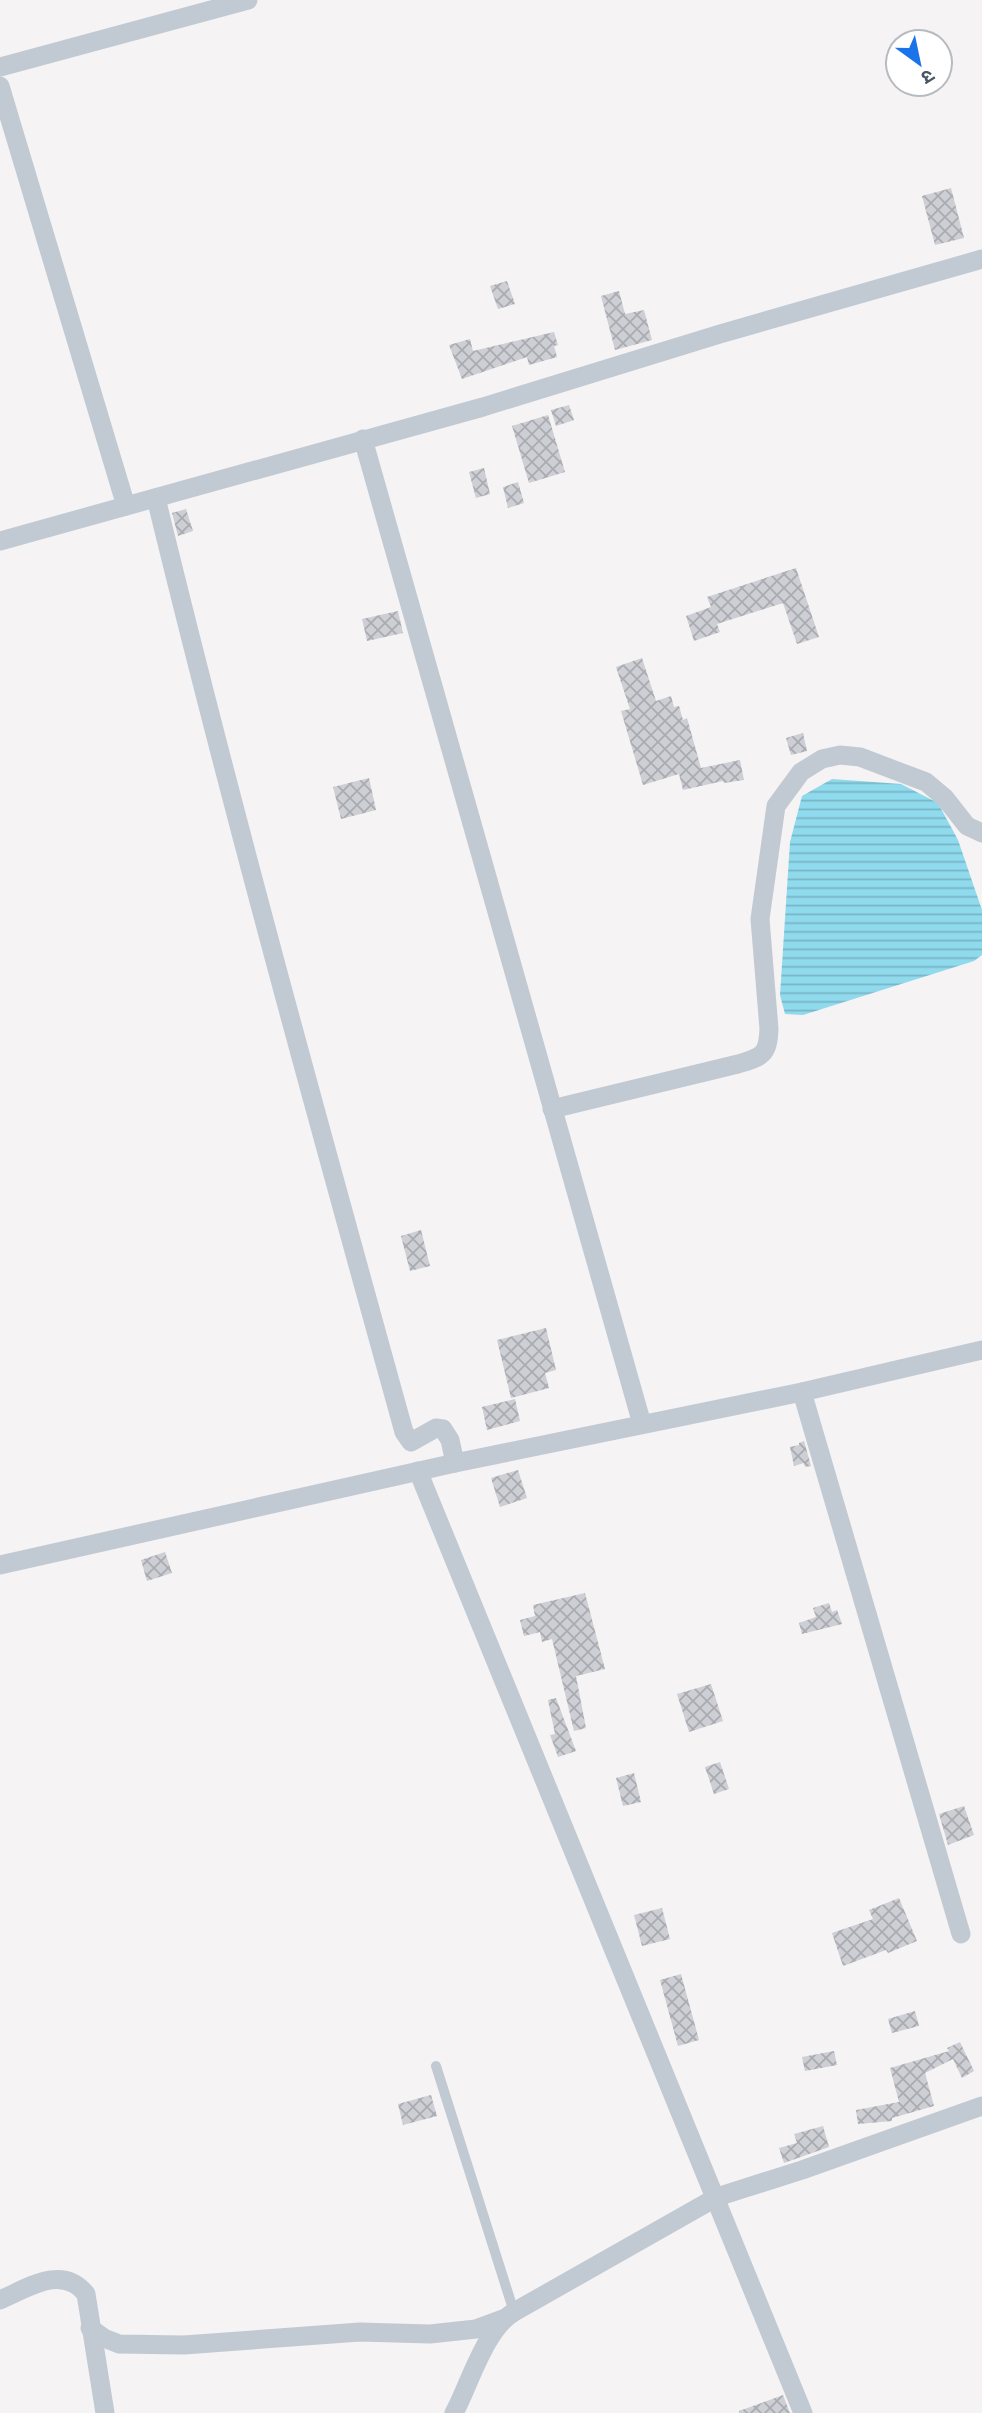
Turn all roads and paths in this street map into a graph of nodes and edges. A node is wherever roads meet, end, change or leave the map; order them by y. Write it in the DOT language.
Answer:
graph roads {
  1 [pos="248,0"];
  2 [pos="0,68"];
  3 [pos="0,86"];
  4 [pos="982,259"];
  5 [pos="363,439"];
  6 [pos="156,498"];
  7 [pos="126,506"];
  8 [pos="0,541"];
  9 [pos="982,833"];
  10 [pos="552,1109"];
  11 [pos="982,1350"];
  12 [pos="802,1392"];
  13 [pos="642,1424"];
  14 [pos="455,1463"];
  15 [pos="418,1471"];
  16 [pos="0,1565"];
  17 [pos="961,1934"];
  18 [pos="436,2066"];
  19 [pos="982,2106"];
  20 [pos="716,2197"];
  21 [pos="0,2300"];
  22 [pos="509,2316"];
  23 [pos="90,2328"];
  24 [pos="105,2413"];
  25 [pos="454,2413"];
  26 [pos="803,2413"];
  1 -- 2 [label="street"];
  3 -- 7 [label="street"];
  4 -- 5 [label="street"];
  5 -- 6 [label="street"];
  5 -- 10 [label="street"];
  6 -- 7 [label="street"];
  6 -- 14 [label="street"];
  7 -- 8 [label="street"];
  9 -- 10 [label="street"];
  10 -- 13 [label="street"];
  11 -- 12 [label="street"];
  12 -- 13 [label="street"];
  12 -- 17 [label="street"];
  13 -- 14 [label="street"];
  14 -- 15 [label="street"];
  15 -- 16 [label="street"];
  15 -- 20 [label="street"];
  18 -- 22 [label="lane"];
  19 -- 20 [label="street"];
  20 -- 22 [label="street"];
  20 -- 26 [label="street"];
  21 -- 23 [label="street"];
  22 -- 23 [label="street"];
  22 -- 25 [label="street"];
  23 -- 24 [label="street"];
}
